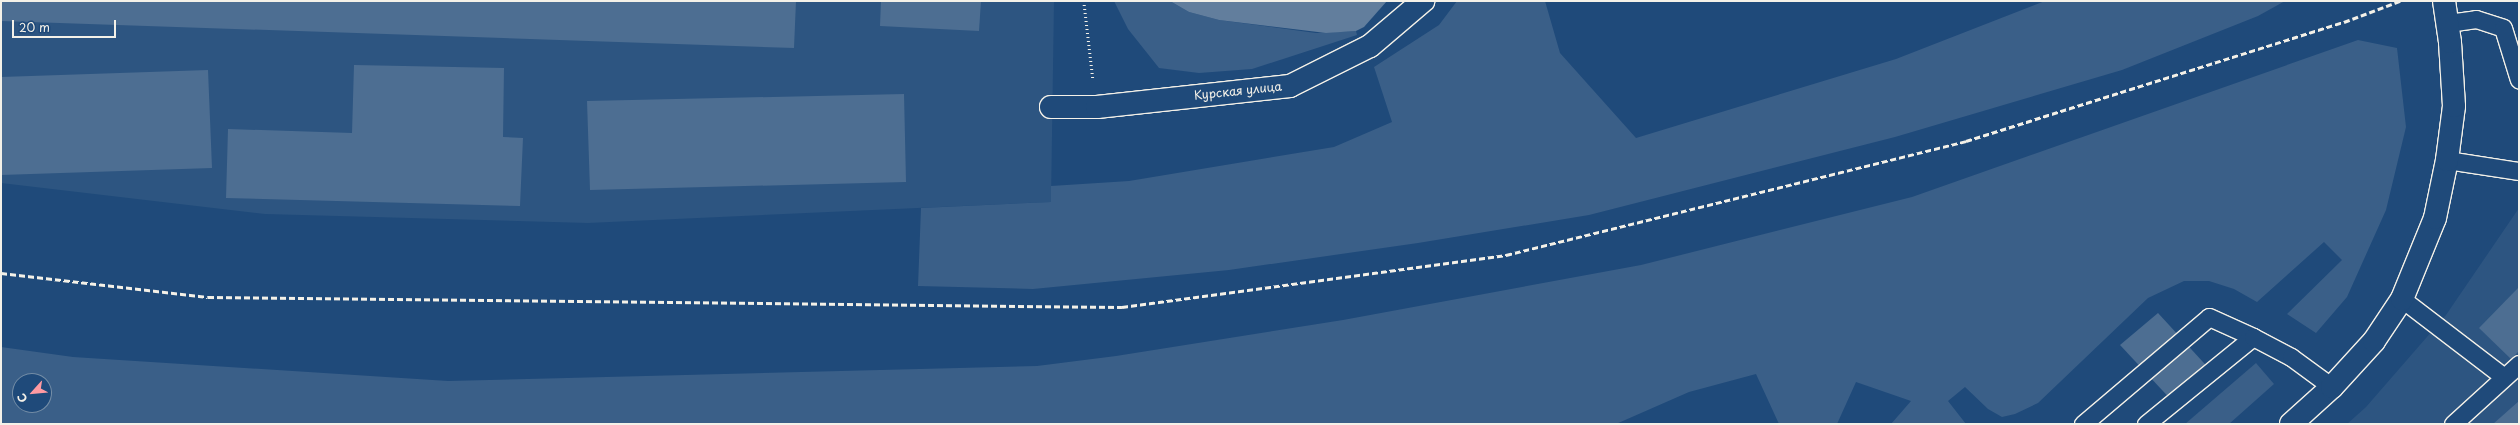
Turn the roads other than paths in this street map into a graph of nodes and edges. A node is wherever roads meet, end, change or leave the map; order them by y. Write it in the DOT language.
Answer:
graph roads {
  1 [pos="1423,1"];
  2 [pos="2444,1"];
  3 [pos="2448,23"];
  4 [pos="2519,80"];
  5 [pos="1051,106"];
  6 [pos="2447,160"];
  7 [pos="2519,171"];
  8 [pos="2402,299"];
  9 [pos="2253,337"];
  10 [pos="2519,364"];
  11 [pos="2504,377"];
  12 [pos="2332,387"];
  13 [pos="2083,424"];
  14 [pos="2146,424"];
  15 [pos="2291,424"];
  16 [pos="2453,424"];
  1 -- 5 [label="main road, Курская улица"];
  2 -- 3 [label="main road"];
  3 -- 4 [label="lane"];
  3 -- 6 [label="main road"];
  6 -- 7 [label="lane"];
  6 -- 8 [label="main road"];
  8 -- 11 [label="lane"];
  8 -- 12 [label="main road"];
  9 -- 12 [label="lane"];
  9 -- 13 [label="lane"];
  9 -- 14 [label="lane"];
  10 -- 11 [label="lane"];
  11 -- 16 [label="lane"];
  12 -- 15 [label="main road"];
}
